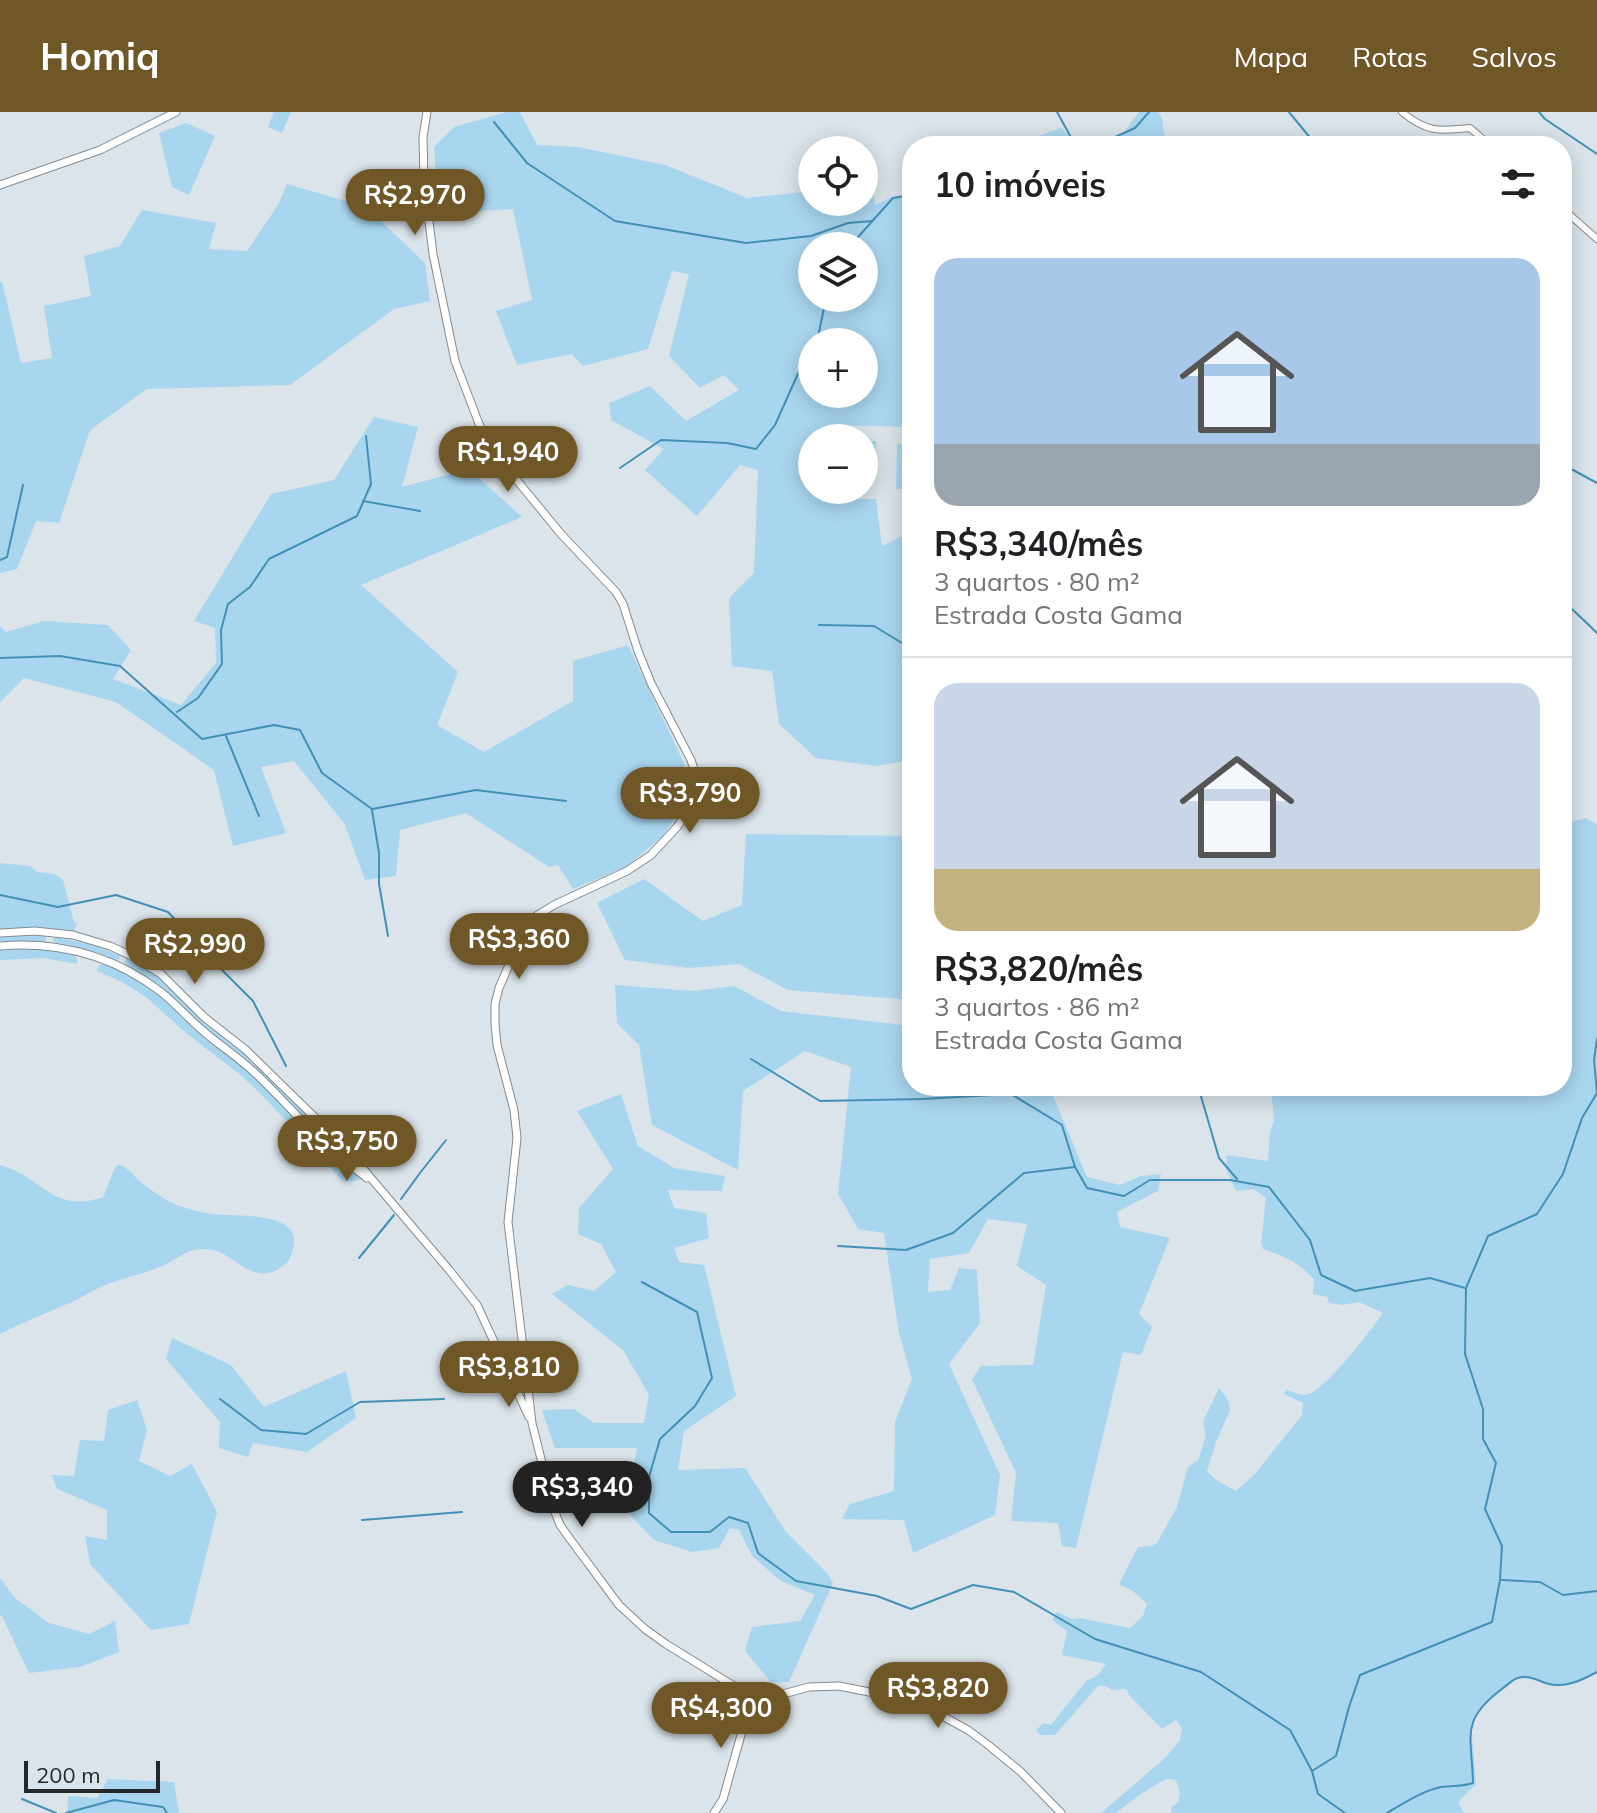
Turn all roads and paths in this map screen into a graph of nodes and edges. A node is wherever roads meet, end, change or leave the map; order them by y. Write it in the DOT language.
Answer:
graph roads {
  1 [pos="176,112"];
  2 [pos="427,112"];
  3 [pos="1402,112"];
  4 [pos="1479,136"];
  5 [pos="0,185"];
  6 [pos="1572,217"];
  7 [pos="1597,239"];
  8 [pos="59,932"];
  9 [pos="0,933"];
  10 [pos="0,946"];
  11 [pos="53,946"];
  12 [pos="120,950"];
  13 [pos="115,964"];
  14 [pos="381,1189"];
  15 [pos="514,1383"];
  16 [pos="528,1383"];
  17 [pos="532,1423"];
  18 [pos="750,1696"];
  19 [pos="714,1813"];
  20 [pos="1061,1813"];
  1 -- 5 [label="main road"];
  2 -- 16 [label="main road"];
  3 -- 4 [label="street"];
  6 -- 7 [label="street"];
  8 -- 9 [label="main road"];
  8 -- 11 [label="main road"];
  8 -- 12 [label="main road"];
  10 -- 11 [label="main road"];
  11 -- 13 [label="main road"];
  12 -- 13 [label="main road"];
  12 -- 14 [label="main road"];
  13 -- 14 [label="main road"];
  14 -- 15 [label="main road"];
  15 -- 16 [label="main road"];
  15 -- 17 [label="main road"];
  16 -- 17 [label="main road"];
  17 -- 18 [label="main road"];
  18 -- 19 [label="main road"];
  18 -- 20 [label="main road"];
}
